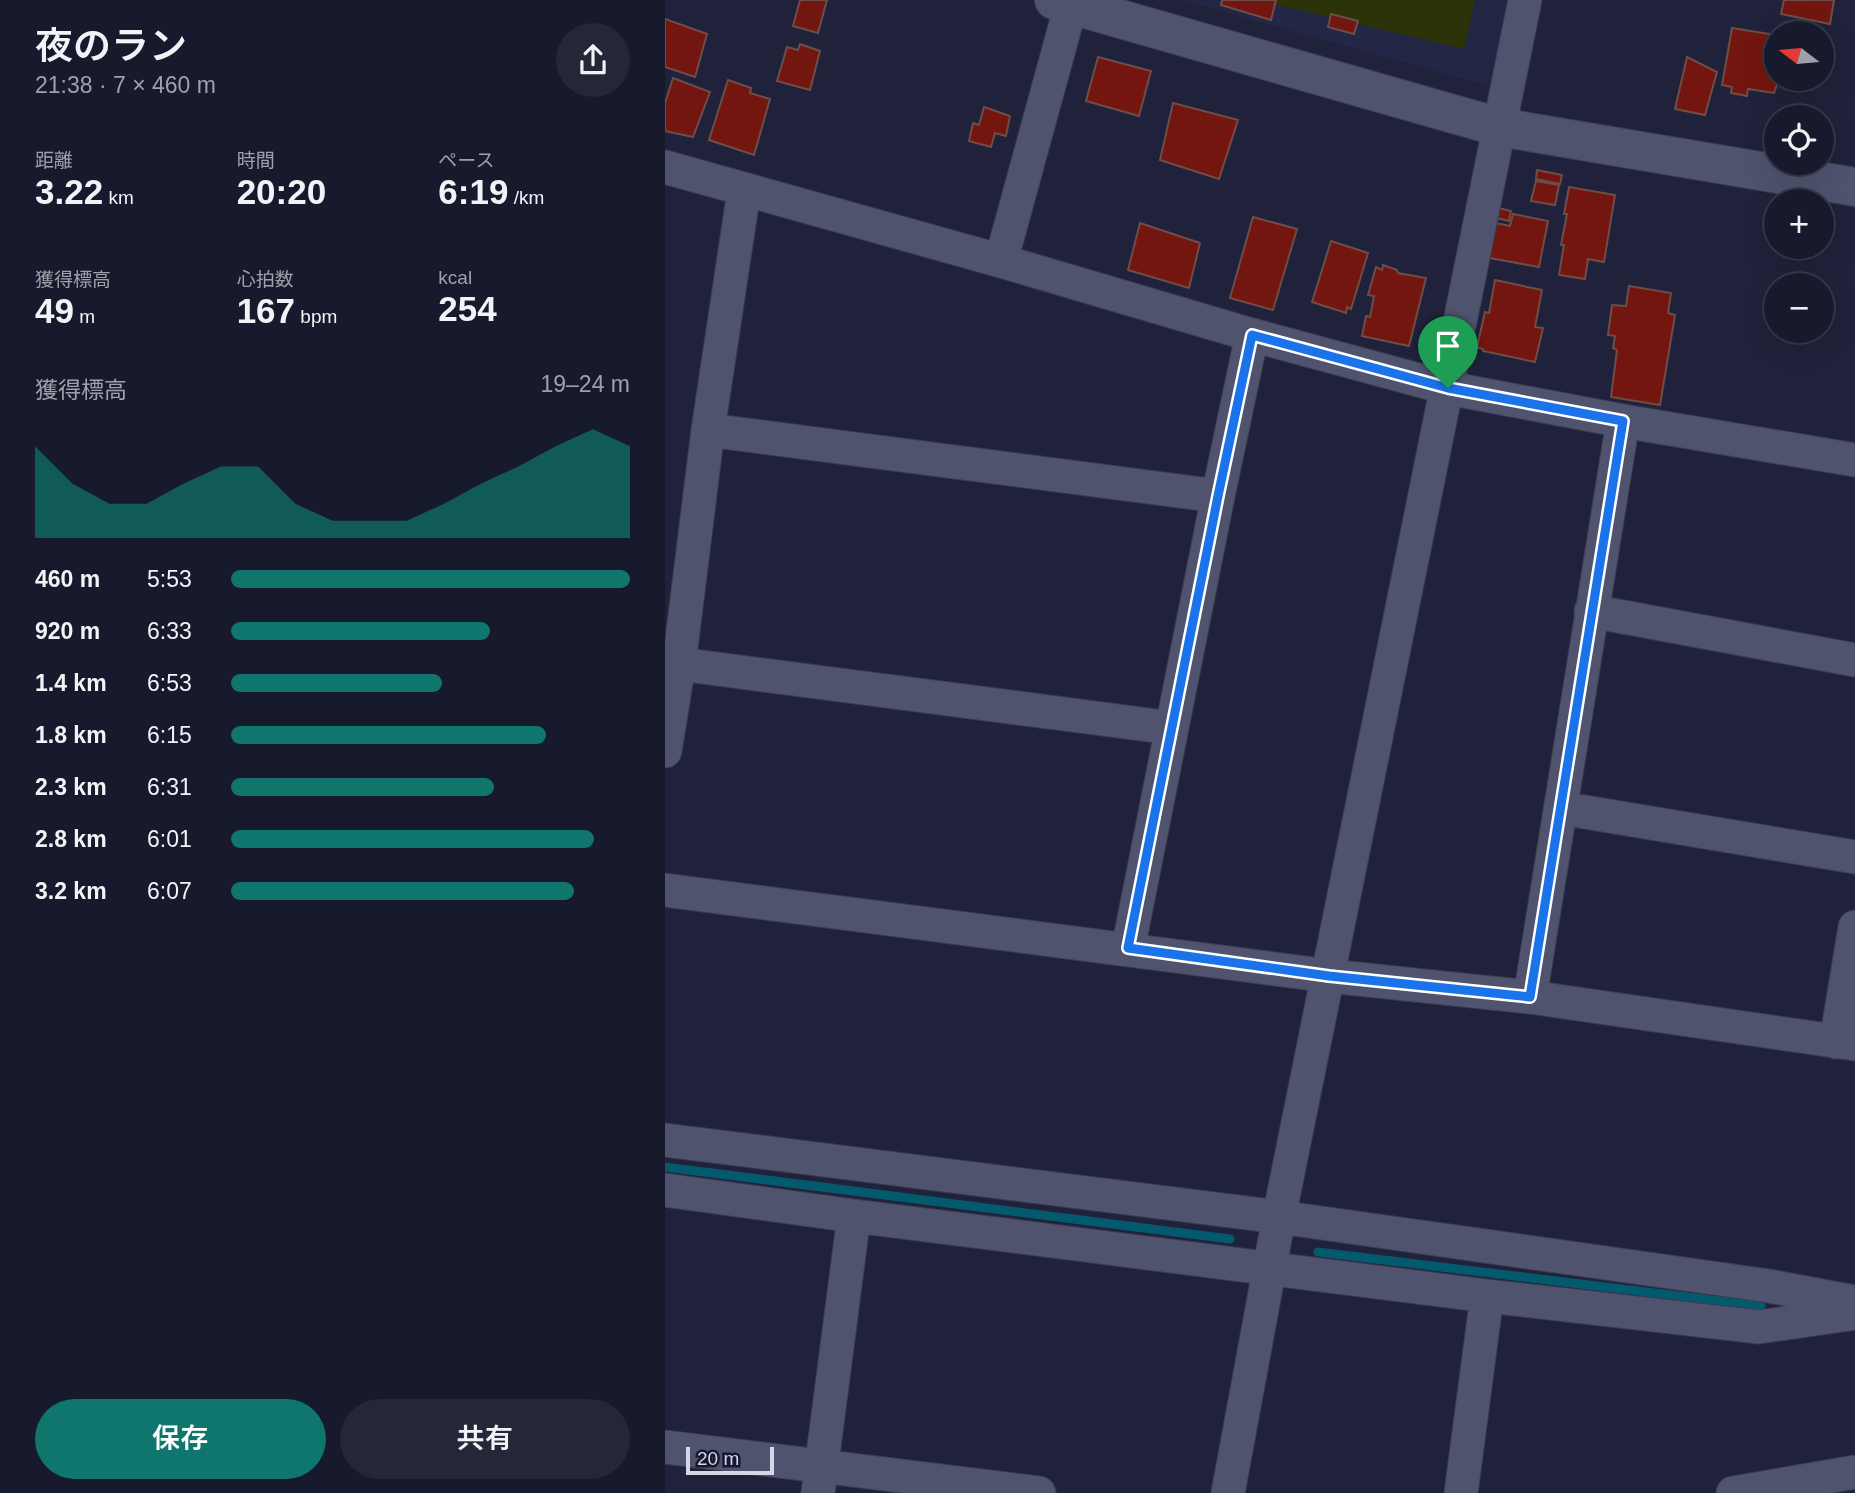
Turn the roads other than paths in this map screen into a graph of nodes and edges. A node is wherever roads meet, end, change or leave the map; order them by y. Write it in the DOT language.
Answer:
graph roads {
  1 [pos="1525,0"];
  2 [pos="1063,3"];
  3 [pos="1499,127"];
  4 [pos="665,167"];
  5 [pos="1855,187"];
  6 [pos="744,191"];
  7 [pos="1001,261"];
  8 [pos="1252,335"];
  9 [pos="1448,388"];
  10 [pos="1623,421"];
  11 [pos="708,430"];
  12 [pos="1855,460"];
  13 [pos="1218,496"];
  14 [pos="1591,611"];
  15 [pos="1855,660"];
  16 [pos="679,664"];
  17 [pos="1172,728"];
  18 [pos="665,751"];
  19 [pos="1561,808"];
  20 [pos="1855,857"];
  21 [pos="665,890"];
  22 [pos="1855,927"];
  23 [pos="1128,948"];
  24 [pos="1329,976"];
  25 [pos="1530,997"];
  26 [pos="1846,1043"];
  27 [pos="665,1140"];
  28 [pos="665,1190"];
  29 [pos="854,1216"];
  30 [pos="1279,1217"];
  31 [pos="1271,1269"];
  32 [pos="1487,1296"];
  33 [pos="1855,1302"];
  34 [pos="1855,1313"];
  35 [pos="665,1447"];
  36 [pos="1855,1472"];
  37 [pos="820,1480"];
  38 [pos="1039,1493"];
  39 [pos="1228,1493"];
  40 [pos="1461,1493"];
  41 [pos="1733,1493"];
  1 -- 3 [label="street"];
  2 -- 3 [label="street"];
  2 -- 7 [label="street"];
  3 -- 5 [label="street"];
  3 -- 9 [label="street"];
  4 -- 6 [label="street"];
  6 -- 7 [label="street"];
  6 -- 11 [label="street"];
  7 -- 8 [label="street"];
  8 -- 9 [label="street"];
  8 -- 13 [label="street"];
  9 -- 10 [label="street"];
  9 -- 24 [label="street"];
  10 -- 12 [label="street"];
  10 -- 14 [label="street"];
  11 -- 13 [label="street"];
  11 -- 16 [label="street"];
  13 -- 17 [label="street"];
  14 -- 15 [label="street"];
  14 -- 19 [label="street"];
  16 -- 17 [label="street"];
  16 -- 18 [label="street"];
  17 -- 23 [label="street"];
  19 -- 20 [label="street"];
  19 -- 25 [label="street"];
  21 -- 23 [label="street"];
  22 -- 26 [label="street"];
  23 -- 24 [label="street"];
  24 -- 25 [label="street"];
  24 -- 30 [label="street"];
  25 -- 26 [label="street"];
  27 -- 30 [label="street"];
  28 -- 29 [label="street"];
  29 -- 31 [label="street"];
  29 -- 37 [label="street"];
  30 -- 31 [label="street"];
  30 -- 33 [label="street"];
  31 -- 32 [label="street"];
  31 -- 39 [label="street"];
  32 -- 34 [label="street"];
  32 -- 40 [label="street"];
  35 -- 37 [label="street"];
  36 -- 41 [label="street"];
  37 -- 38 [label="street"];
}
